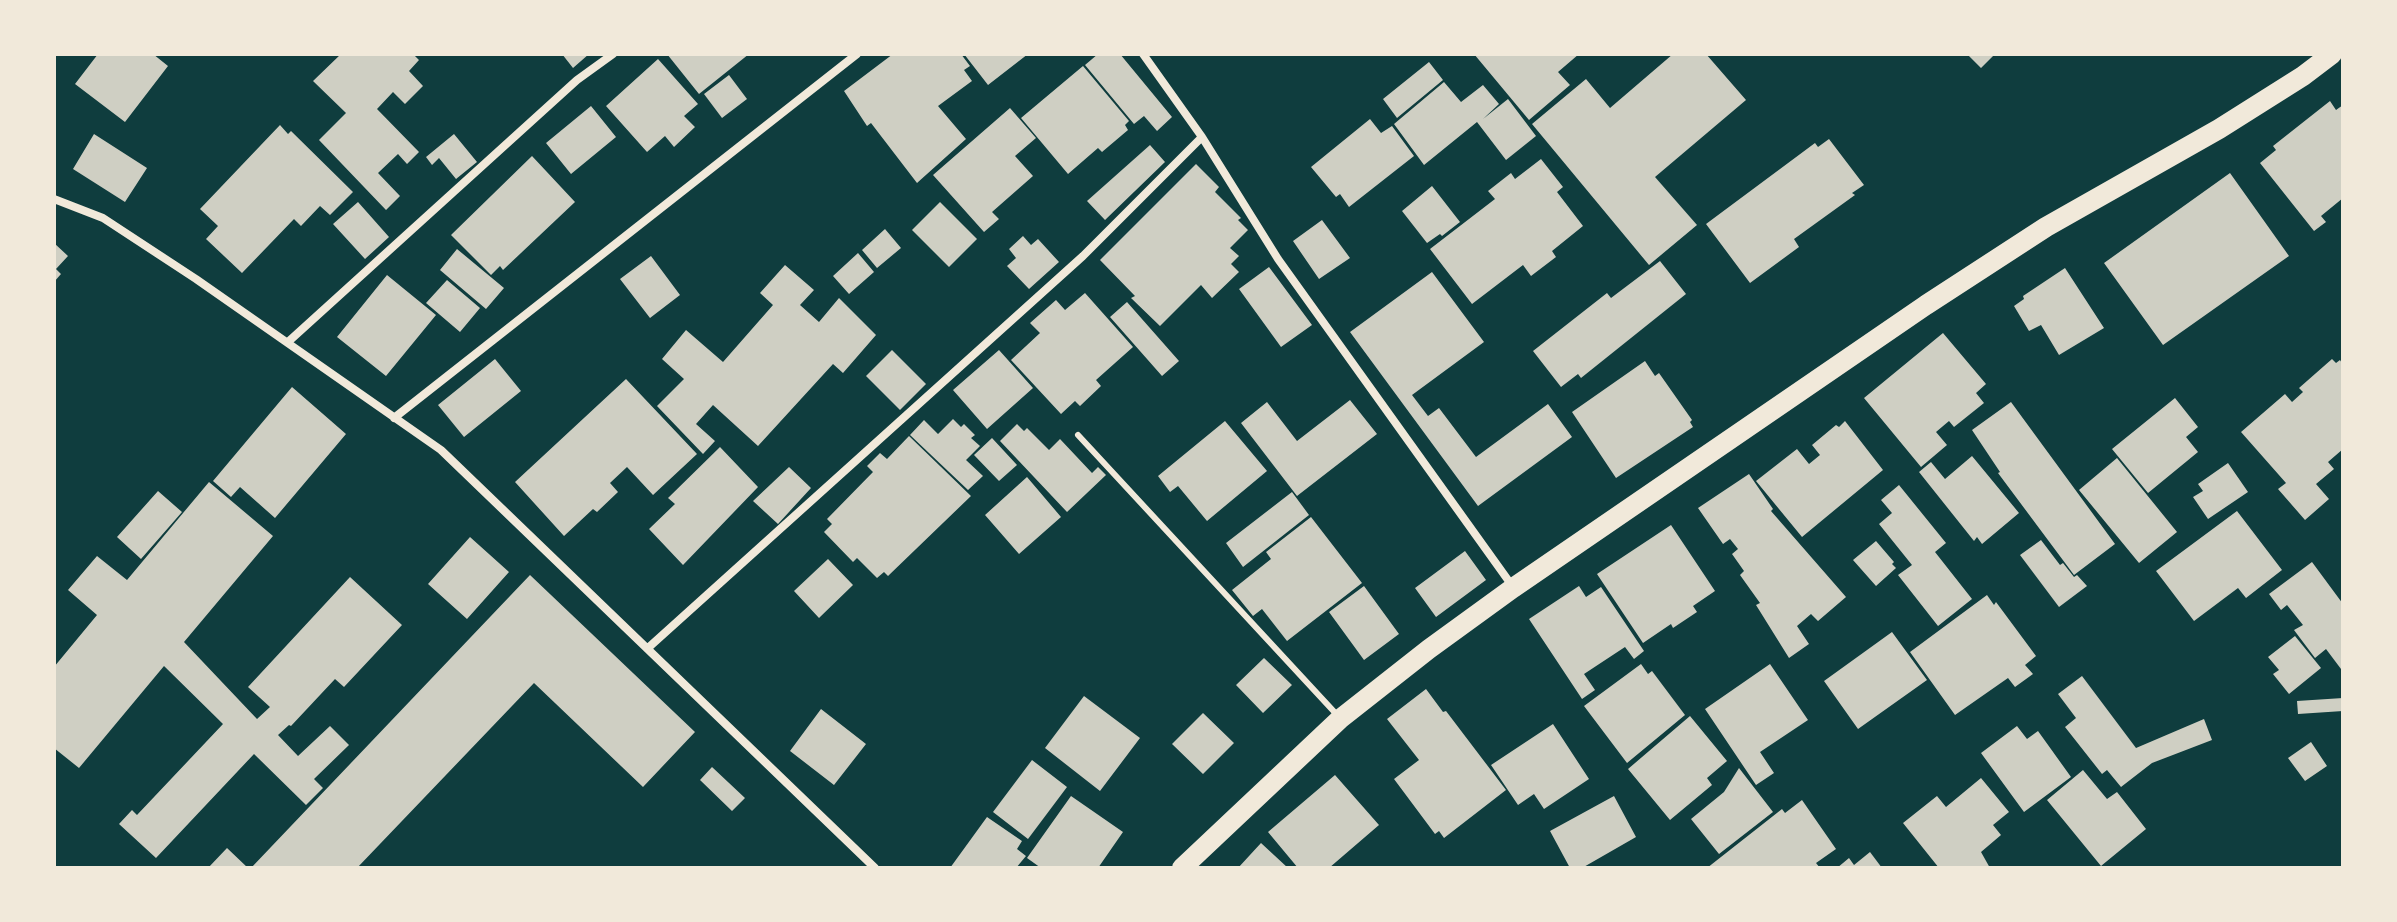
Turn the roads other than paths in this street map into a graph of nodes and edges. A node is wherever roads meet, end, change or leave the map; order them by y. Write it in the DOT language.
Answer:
graph roads {
  1 [pos="613,54"];
  2 [pos="857,54"];
  3 [pos="1143,54"];
  4 [pos="2332,54"];
  5 [pos="1202,137"];
  6 [pos="54,199"];
  7 [pos="288,342"];
  8 [pos="394,418"];
  9 [pos="1078,435"];
  10 [pos="1513,588"];
  11 [pos="648,648"];
  12 [pos="1340,719"];
  13 [pos="875,868"];
  14 [pos="1182,868"];
  1 -- 7 [label="street"];
  2 -- 8 [label="street"];
  3 -- 5 [label="street"];
  4 -- 10 [label="main road"];
  5 -- 10 [label="street"];
  5 -- 11 [label="street"];
  6 -- 7 [label="street"];
  7 -- 8 [label="street"];
  8 -- 11 [label="street"];
  9 -- 12 [label="lane"];
  10 -- 12 [label="main road"];
  11 -- 13 [label="street"];
  12 -- 14 [label="main road"];
}
